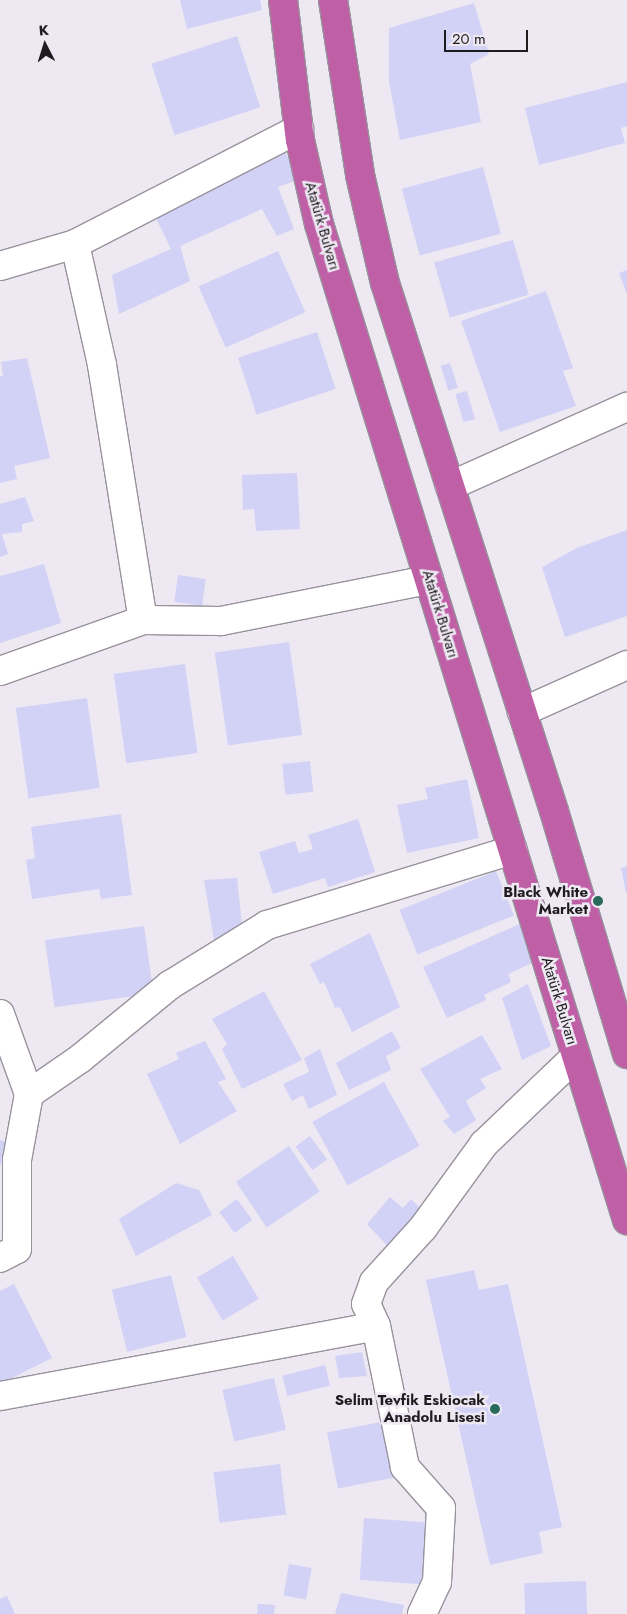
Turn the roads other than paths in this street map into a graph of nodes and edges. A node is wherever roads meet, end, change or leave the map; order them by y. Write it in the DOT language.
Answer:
graph roads {
  1 [pos="282,0"];
  2 [pos="333,0"];
  3 [pos="299,129"];
  4 [pos="76,244"];
  5 [pos="1,262"];
  6 [pos="627,408"];
  7 [pos="450,486"];
  8 [pos="429,580"];
  9 [pos="143,620"];
  10 [pos="627,665"];
  11 [pos="0,671"];
  12 [pos="522,712"];
  13 [pos="513,850"];
  14 [pos="0,1014"];
  15 [pos="627,1054"];
  16 [pos="576,1056"];
  17 [pos="29,1094"];
  18 [pos="627,1220"];
  19 [pos="0,1258"];
  20 [pos="376,1326"];
  21 [pos="0,1396"];
  22 [pos="422,1614"];
  1 -- 3 [label="highway, Atatürk Bulvarı"];
  2 -- 7 [label="highway"];
  3 -- 4 [label="street"];
  3 -- 8 [label="highway, Atatürk Bulvarı"];
  4 -- 5 [label="street"];
  4 -- 9 [label="street"];
  6 -- 7 [label="street"];
  7 -- 12 [label="highway"];
  8 -- 9 [label="street"];
  8 -- 13 [label="highway, Atatürk Bulvarı"];
  9 -- 11 [label="street"];
  10 -- 12 [label="street"];
  12 -- 15 [label="highway"];
  13 -- 16 [label="highway, Atatürk Bulvarı"];
  13 -- 17 [label="street"];
  14 -- 17 [label="street"];
  16 -- 18 [label="highway, Atatürk Bulvarı"];
  16 -- 20 [label="street"];
  17 -- 19 [label="street"];
  20 -- 21 [label="street"];
  20 -- 22 [label="street"];
}
